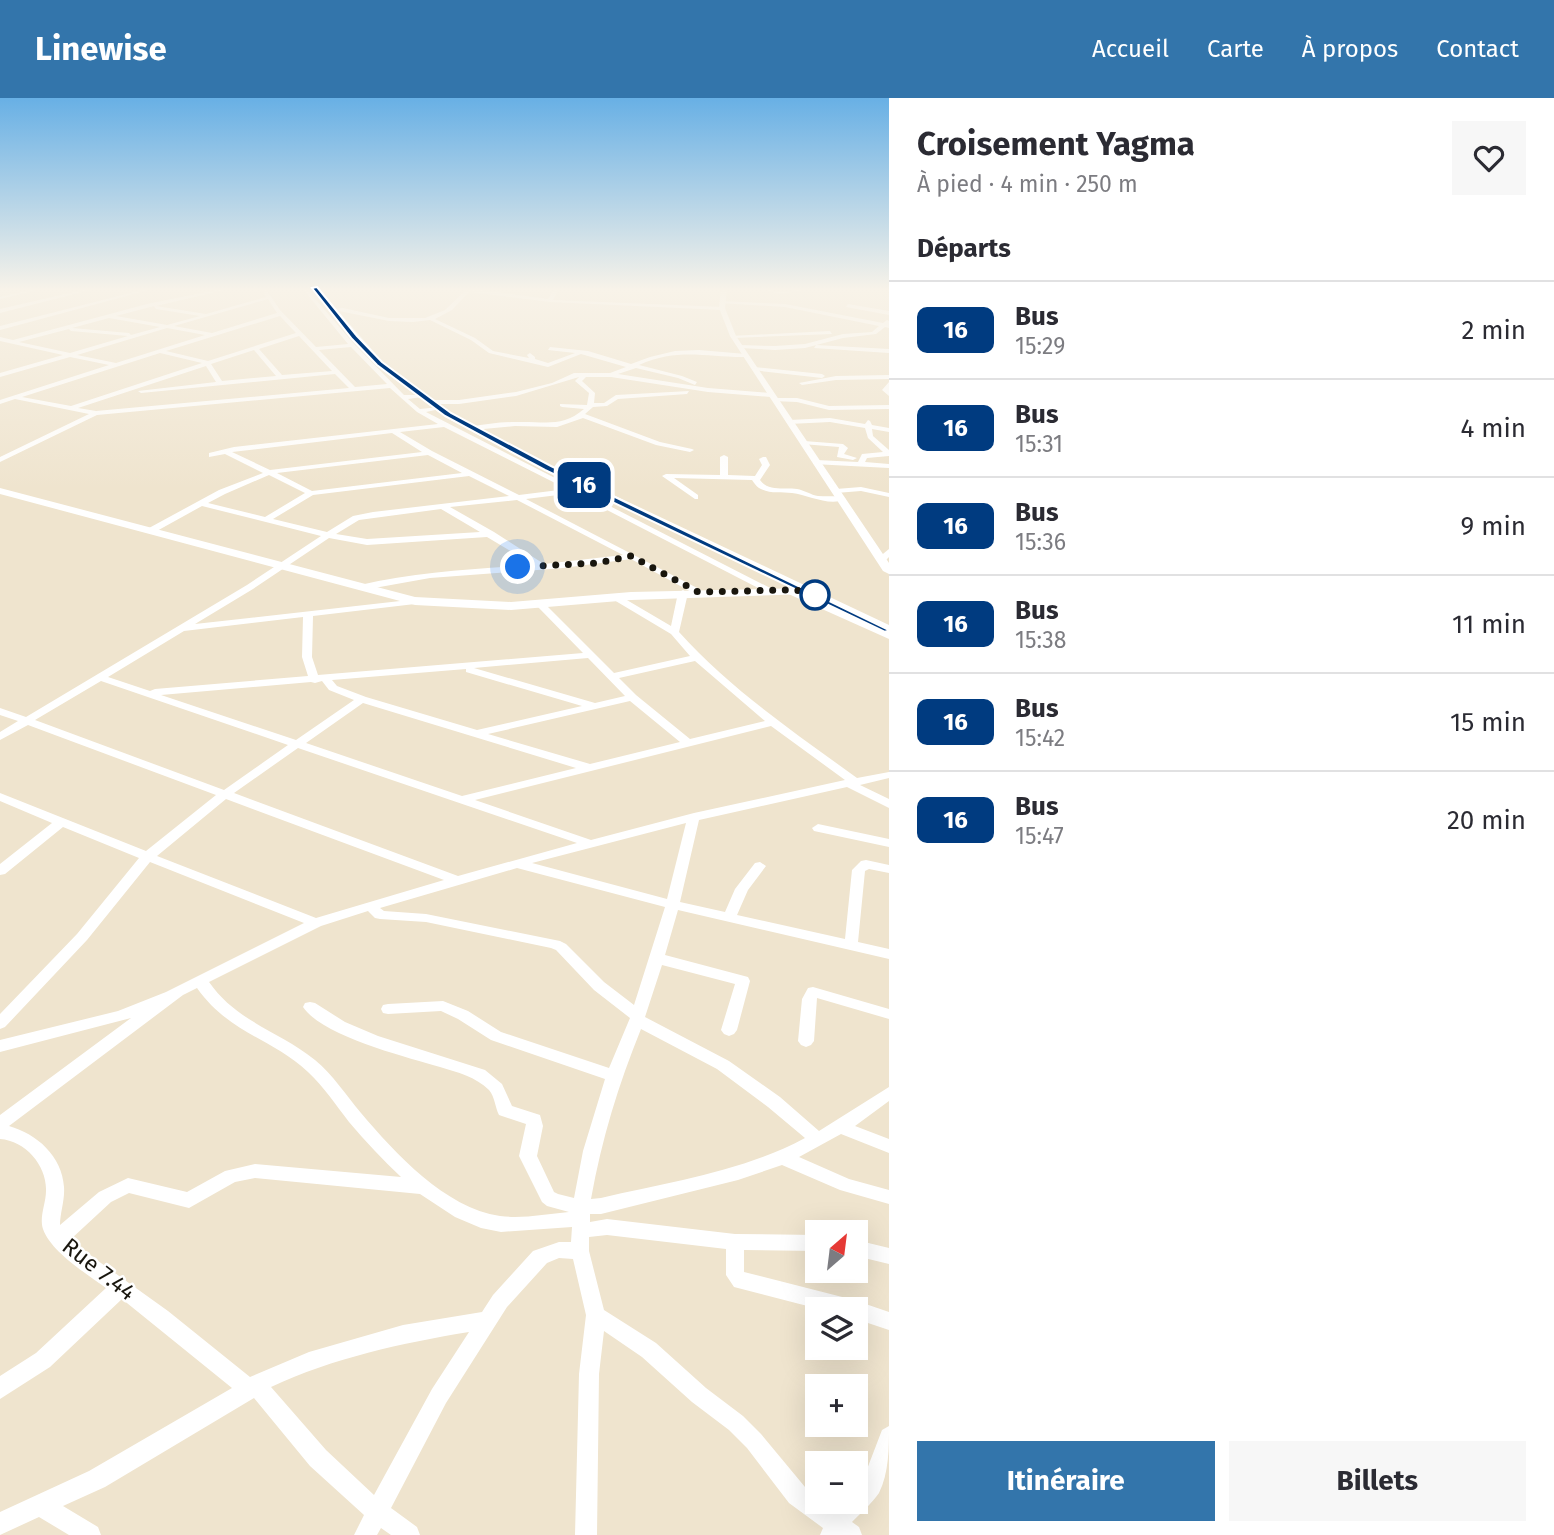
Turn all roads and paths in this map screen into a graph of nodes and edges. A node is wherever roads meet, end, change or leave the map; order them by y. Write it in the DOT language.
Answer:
graph roads {
  1 [pos="65,355"];
  2 [pos="72,355"];
  3 [pos="147,355"];
  4 [pos="176,355"];
  5 [pos="232,355"];
  6 [pos="261,355"];
  7 [pos="322,355"];
  8 [pos="361,355"];
  9 [pos="371,355"];
  10 [pos="508,355"];
  11 [pos="527,355"];
  12 [pos="574,355"];
  13 [pos="595,355"];
  14 [pos="667,355"];
  15 [pos="732,355"];
  16 [pos="69,356"];
  17 [pos="746,356"];
  18 [pos="531,359"];
  19 [pos="558,360"];
  20 [pos="207,363"];
  21 [pos="116,365"];
  22 [pos="548,365"];
  23 [pos="635,366"];
  24 [pos="0,369"];
  25 [pos="754,369"];
  26 [pos="12,372"];
  27 [pos="335,372"];
  28 [pos="0,375"];
  29 [pos="574,375"];
  30 [pos="611,375"];
  31 [pos="584,376"];
  32 [pos="280,377"];
  33 [pos="836,378"];
  34 [pos="889,380"];
  35 [pos="221,383"];
  36 [pos="802,383"];
  37 [pos="390,386"];
  38 [pos="353,388"];
  39 [pos="694,388"];
  40 [pos="708,390"];
  41 [pos="123,391"];
  42 [pos="889,394"];
  43 [pos="15,397"];
  44 [pos="402,397"];
  45 [pos="773,397"];
  46 [pos="234,400"];
  47 [pos="0,402"];
  48 [pos="429,402"];
  49 [pos="887,404"];
  50 [pos="562,405"];
  51 [pos="590,406"];
  52 [pos="74,407"];
  53 [pos="870,407"];
  54 [pos="827,408"];
  55 [pos="419,411"];
  56 [pos="96,413"];
  57 [pos="889,414"];
  58 [pos="583,416"];
  59 [pos="789,422"];
  60 [pos="443,425"];
  61 [pos="868,426"];
  62 [pos="473,428"];
  63 [pos="393,430"];
  64 [pos="889,430"];
  65 [pos="804,443"];
  66 [pos="690,450"];
  67 [pos="225,451"];
  68 [pos="0,453"];
  69 [pos="429,453"];
  70 [pos="889,454"];
  71 [pos="10,455"];
  72 [pos="212,455"];
  73 [pos="724,457"];
  74 [pos="763,459"];
  75 [pos="0,460"];
  76 [pos="860,461"];
  77 [pos="816,462"];
  78 [pos="889,466"];
  79 [pos="271,472"];
  80 [pos="470,474"];
  81 [pos="724,477"];
  82 [pos="758,478"];
  83 [pos="0,491"];
  84 [pos="574,491"];
  85 [pos="836,491"];
  86 [pos="311,493"];
  87 [pos="889,495"];
  88 [pos="695,497"];
  89 [pos="518,498"];
  90 [pos="842,499"];
  91 [pos="202,504"];
  92 [pos="442,506"];
  93 [pos="267,519"];
  94 [pos="152,530"];
  95 [pos="491,534"];
  96 [pos="328,535"];
  97 [pos="889,552"];
  98 [pos="631,556"];
  99 [pos="885,560"];
  100 [pos="540,565"];
  101 [pos="281,566"];
  102 [pos="889,571"];
  103 [pos="363,587"];
  104 [pos="769,590"];
  105 [pos="787,590"];
  106 [pos="808,591"];
  107 [pos="698,592"];
  108 [pos="683,593"];
  109 [pos="617,598"];
  110 [pos="415,601"];
  111 [pos="541,605"];
  112 [pos="308,614"];
  113 [pos="180,628"];
  114 [pos="889,630"];
  115 [pos="674,632"];
  116 [pos="889,636"];
  117 [pos="591,655"];
  118 [pos="697,657"];
  119 [pos="463,668"];
  120 [pos="613,676"];
  121 [pos="99,677"];
  122 [pos="321,679"];
  123 [pos="151,693"];
  124 [pos="632,697"];
  125 [pos="362,699"];
  126 [pos="595,706"];
  127 [pos="0,711"];
  128 [pos="26,721"];
  129 [pos="773,722"];
  130 [pos="480,733"];
  131 [pos="0,737"];
  132 [pos="688,743"];
  133 [pos="293,745"];
  134 [pos="586,767"];
  135 [pos="889,775"];
  136 [pos="851,783"];
  137 [pos="225,794"];
  138 [pos="0,797"];
  139 [pos="460,800"];
  140 [pos="889,803"];
  141 [pos="694,817"];
  142 [pos="61,822"];
  143 [pos="818,828"];
  144 [pos="589,843"];
  145 [pos="889,843"];
  146 [pos="148,857"];
  147 [pos="515,863"];
  148 [pos="760,866"];
  149 [pos="889,869"];
  150 [pos="0,871"];
  151 [pos="457,880"];
  152 [pos="673,905"];
  153 [pos="371,906"];
  154 [pos="729,918"];
  155 [pos="316,923"];
  156 [pos="851,945"];
  157 [pos="889,954"];
  158 [pos="656,958"];
  159 [pos="201,982"];
  160 [pos="178,992"];
  161 [pos="310,1007"];
  162 [pos="388,1009"];
  163 [pos="889,1014"];
  164 [pos="637,1018"];
  165 [pos="0,1023"];
  166 [pos="729,1030"];
  167 [pos="806,1041"];
  168 [pos="0,1046"];
  169 [pos="614,1076"];
  170 [pos="889,1093"];
  171 [pos="0,1124"];
  172 [pos="840,1127"];
  173 [pos="0,1132"];
  174 [pos="818,1140"];
  175 [pos="889,1146"];
  176 [pos="783,1158"];
  177 [pos="424,1187"];
  178 [pos="889,1197"];
  179 [pos="580,1227"];
  180 [pos="59,1238"];
  181 [pos="735,1242"];
  182 [pos="805,1243"];
  183 [pos="868,1251"];
  184 [pos="889,1256"];
  185 [pos="121,1287"];
  186 [pos="806,1297"];
  187 [pos="868,1314"];
  188 [pos="596,1315"];
  189 [pos="487,1320"];
  190 [pos="889,1321"];
  191 [pos="252,1387"];
  192 [pos="0,1389"];
  193 [pos="889,1437"];
  194 [pos="41,1506"];
  195 [pos="377,1510"];
  196 [pos="0,1524"];
  197 [pos="840,1531"];
  198 [pos="90,1535"];
  199 [pos="365,1535"];
  200 [pos="409,1535"];
  201 [pos="586,1535"];
  1 -- 16 [label="street"];
  2 -- 16 [label="street"];
  3 -- 21 [label="street"];
  4 -- 20 [label="street"];
  5 -- 20 [label="street"];
  6 -- 32 [label="street"];
  7 -- 27 [label="street"];
  8 -- 37 [label="street"];
  9 -- 48 [label="main road"];
  10 -- 18 [label="street"];
  11 -- 18 [label="street"];
  12 -- 19 [label="street"];
  13 -- 23 [label="street"];
  14 -- 23 [label="street"];
  15 -- 17 [label="street"];
  16 -- 21 [label="street"];
  16 -- 26 [label="street"];
  17 -- 25 [label="street"];
  18 -- 19 [label="street"];
  18 -- 22 [label="street"];
  19 -- 22 [label="street"];
  20 -- 35 [label="street"];
  20 -- 41 [label="street"];
  21 -- 43 [label="street"];
  22 -- 29 [label="street"];
  23 -- 30 [label="street"];
  23 -- 39 [label="street"];
  24 -- 26 [label="street"];
  25 -- 33 [label="street"];
  25 -- 45 [label="street"];
  26 -- 28 [label="street"];
  27 -- 32 [label="street"];
  27 -- 38 [label="street"];
  29 -- 31 [label="street"];
  29 -- 48 [label="street"];
  30 -- 31 [label="street"];
  30 -- 39 [label="street"];
  31 -- 51 [label="street"];
  32 -- 35 [label="street"];
  33 -- 34 [label="street"];
  33 -- 36 [label="street"];
  34 -- 42 [label="street"];
  35 -- 41 [label="street"];
  35 -- 46 [label="street"];
  37 -- 38 [label="street"];
  37 -- 44 [label="street"];
  38 -- 46 [label="street"];
  39 -- 40 [label="street"];
  40 -- 45 [label="street"];
  40 -- 51 [label="street"];
  41 -- 52 [label="street"];
  43 -- 47 [label="street"];
  43 -- 52 [label="street"];
  44 -- 48 [label="street"];
  44 -- 55 [label="street"];
  45 -- 54 [label="street"];
  45 -- 59 [label="street"];
  46 -- 56 [label="street"];
  48 -- 55 [label="street"];
  48 -- 62 [label="main road"];
  49 -- 53 [label="street"];
  50 -- 51 [label="street"];
  51 -- 58 [label="street"];
  52 -- 56 [label="street"];
  53 -- 54 [label="street"];
  53 -- 57 [label="street"];
  54 -- 61 [label="street"];
  55 -- 60 [label="street"];
  56 -- 71 [label="street"];
  58 -- 62 [label="street"];
  58 -- 66 [label="street"];
  59 -- 61 [label="street"];
  59 -- 65 [label="street"];
  60 -- 63 [label="street"];
  60 -- 84 [label="street"];
  61 -- 64 [label="street"];
  61 -- 70 [label="street"];
  62 -- 106 [label="main road"];
  63 -- 67 [label="street"];
  63 -- 69 [label="street"];
  65 -- 76 [label="street"];
  65 -- 77 [label="street"];
  67 -- 72 [label="street"];
  67 -- 79 [label="street"];
  68 -- 71 [label="street"];
  69 -- 79 [label="street"];
  69 -- 80 [label="street"];
  70 -- 76 [label="street"];
  71 -- 75 [label="street"];
  73 -- 81 [label="street"];
  74 -- 82 [label="street"];
  76 -- 77 [label="street"];
  76 -- 78 [label="street"];
  77 -- 85 [label="street"];
  79 -- 86 [label="street"];
  79 -- 91 [label="street"];
  80 -- 86 [label="street"];
  80 -- 89 [label="street"];
  81 -- 82 [label="street"];
  81 -- 88 [label="street"];
  82 -- 90 [label="street"];
  83 -- 94 [label="street"];
  84 -- 89 [label="street"];
  84 -- 104 [label="street"];
  85 -- 87 [label="street"];
  85 -- 90 [label="street"];
  86 -- 93 [label="street"];
  89 -- 92 [label="street"];
  89 -- 98 [label="street"];
  90 -- 99 [label="street"];
  91 -- 93 [label="street"];
  91 -- 94 [label="street"];
  92 -- 95 [label="street"];
  92 -- 96 [label="street"];
  93 -- 96 [label="street"];
  94 -- 101 [label="street"];
  95 -- 96 [label="street"];
  95 -- 100 [label="street"];
  96 -- 101 [label="street"];
  97 -- 99 [label="street"];
  98 -- 100 [label="street"];
  98 -- 107 [label="street"];
  99 -- 102 [label="street"];
  100 -- 103 [label="street"];
  101 -- 103 [label="street"];
  101 -- 113 [label="street"];
  103 -- 110 [label="street"];
  104 -- 105 [label="street"];
  104 -- 107 [label="street"];
  105 -- 106 [label="street"];
  105 -- 116 [label="street"];
  106 -- 114 [label="main road"];
  107 -- 108 [label="street"];
  108 -- 109 [label="street"];
  108 -- 115 [label="street"];
  109 -- 111 [label="street"];
  109 -- 115 [label="street"];
  110 -- 111 [label="street"];
  110 -- 112 [label="street"];
  111 -- 117 [label="street"];
  112 -- 113 [label="street"];
  112 -- 122 [label="street"];
  113 -- 121 [label="street"];
  115 -- 118 [label="street"];
  117 -- 119 [label="street"];
  117 -- 120 [label="street"];
  118 -- 120 [label="street"];
  118 -- 129 [label="street"];
  119 -- 122 [label="street"];
  119 -- 126 [label="street"];
  120 -- 124 [label="street"];
  121 -- 123 [label="street"];
  121 -- 128 [label="street"];
  122 -- 123 [label="street"];
  122 -- 125 [label="street"];
  123 -- 133 [label="street"];
  124 -- 126 [label="street"];
  124 -- 132 [label="street"];
  125 -- 130 [label="street"];
  125 -- 133 [label="street"];
  126 -- 130 [label="street"];
  127 -- 128 [label="street"];
  128 -- 131 [label="street"];
  128 -- 137 [label="street"];
  129 -- 132 [label="street"];
  129 -- 136 [label="street"];
  130 -- 134 [label="street"];
  132 -- 134 [label="street"];
  133 -- 137 [label="street"];
  133 -- 139 [label="street"];
  134 -- 139 [label="street"];
  135 -- 136 [label="street"];
  136 -- 140 [label="street"];
  136 -- 141 [label="street"];
  137 -- 146 [label="street"];
  137 -- 151 [label="street"];
  138 -- 142 [label="street"];
  139 -- 144 [label="street"];
  141 -- 144 [label="street"];
  141 -- 152 [label="street"];
  142 -- 146 [label="street"];
  142 -- 150 [label="street"];
  143 -- 145 [label="street"];
  144 -- 147 [label="street"];
  146 -- 155 [label="street"];
  146 -- 165 [label="street"];
  147 -- 151 [label="street"];
  147 -- 152 [label="street"];
  148 -- 154 [label="street"];
  149 -- 156 [label="street"];
  151 -- 153 [label="street"];
  152 -- 154 [label="street"];
  152 -- 158 [label="street"];
  153 -- 155 [label="street"];
  153 -- 164 [label="street"];
  154 -- 156 [label="street"];
  155 -- 159 [label="street"];
  156 -- 157 [label="street"];
  158 -- 164 [label="street"];
  158 -- 166 [label="street"];
  159 -- 160 [label="street"];
  159 -- 177 [label="street"];
  160 -- 168 [label="street"];
  160 -- 171 [label="street"];
  161 -- 179 [label="street"];
  162 -- 169 [label="street"];
  163 -- 167 [label="street"];
  164 -- 169 [label="street"];
  164 -- 174 [label="street"];
  169 -- 179 [label="street"];
  170 -- 172 [label="street"];
  172 -- 174 [label="street"];
  172 -- 175 [label="street"];
  173 -- 180 [label="street, Rue 7.44"];
  174 -- 176 [label="street"];
  176 -- 178 [label="street"];
  176 -- 179 [label="street"];
  177 -- 179 [label="street"];
  177 -- 180 [label="street"];
  179 -- 181 [label="street"];
  179 -- 188 [label="street"];
  179 -- 189 [label="street"];
  180 -- 185 [label="street, Rue 7.44"];
  181 -- 182 [label="street"];
  181 -- 186 [label="street"];
  183 -- 184 [label="street"];
  185 -- 191 [label="street, Rue 7.44"];
  185 -- 192 [label="street"];
  187 -- 190 [label="street"];
  188 -- 197 [label="street"];
  188 -- 201 [label="street"];
  189 -- 191 [label="street"];
  189 -- 195 [label="street"];
  191 -- 194 [label="street"];
  191 -- 195 [label="street, Rue 7.44"];
  193 -- 197 [label="street"];
  194 -- 196 [label="street"];
  194 -- 198 [label="street"];
  195 -- 199 [label="street"];
  195 -- 200 [label="street, Rue 7.44"];
}
